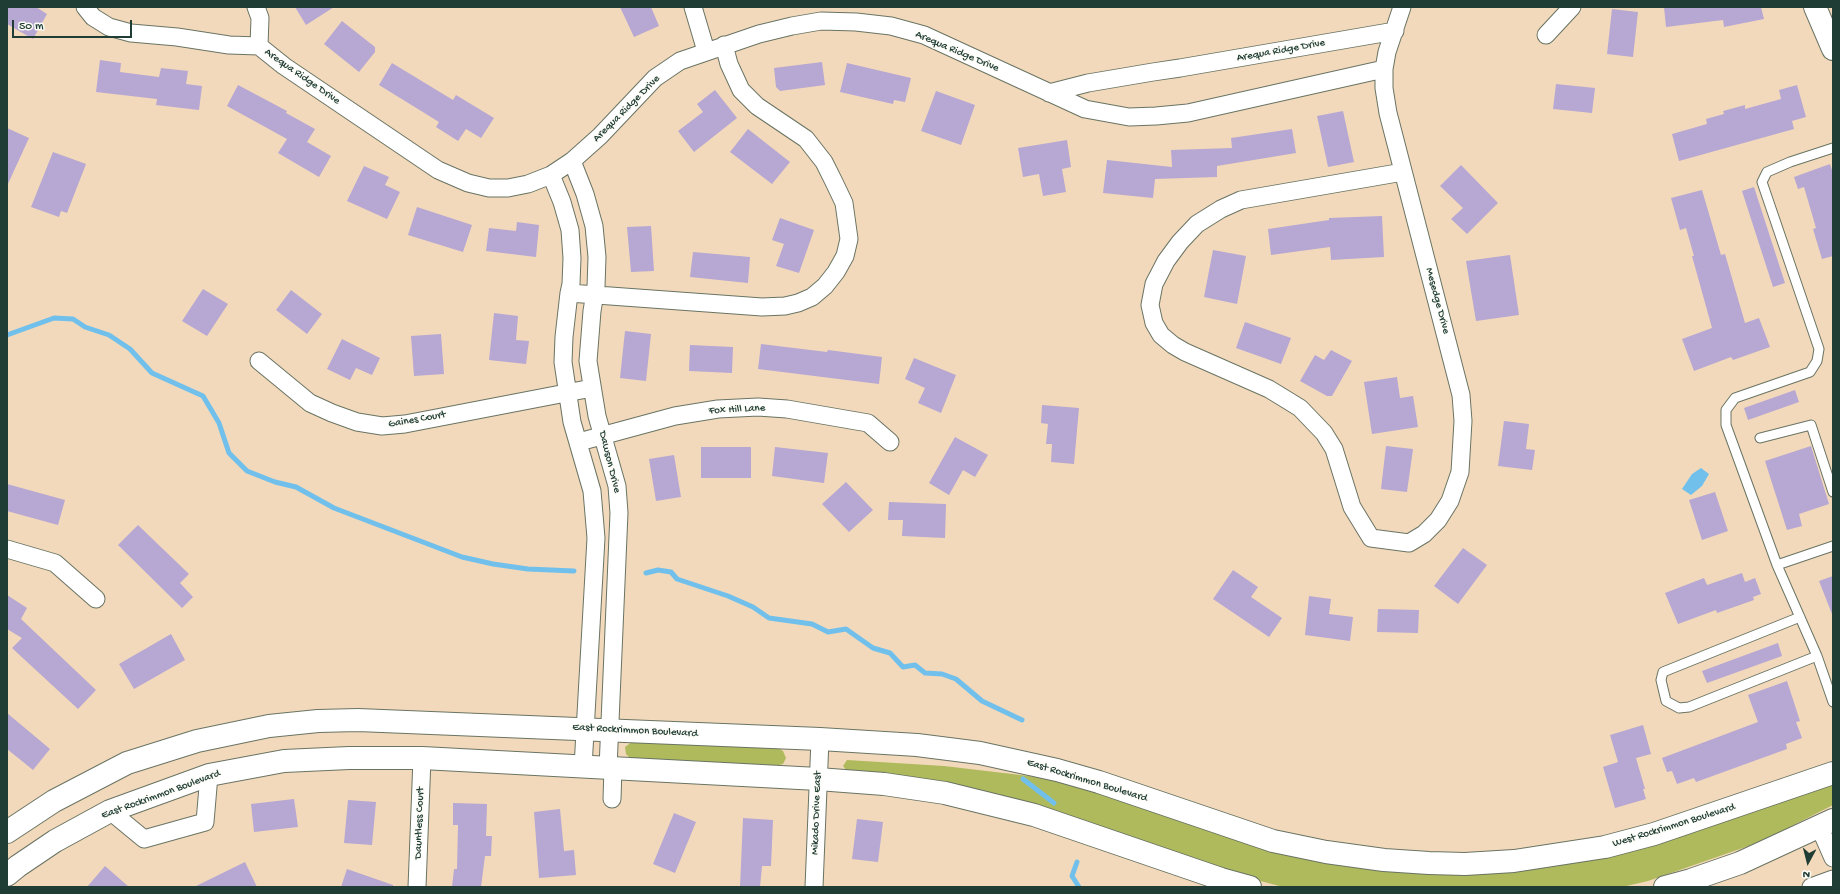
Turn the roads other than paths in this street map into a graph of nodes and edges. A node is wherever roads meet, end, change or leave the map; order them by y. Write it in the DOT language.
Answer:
graph roads {
  1 [pos="85,7"];
  2 [pos="256,7"];
  3 [pos="693,7"];
  4 [pos="1402,7"];
  5 [pos="1572,7"];
  6 [pos="1815,7"];
  7 [pos="1395,31"];
  8 [pos="1546,35"];
  9 [pos="1831,41"];
  10 [pos="724,45"];
  11 [pos="259,46"];
  12 [pos="706,51"];
  13 [pos="1384,69"];
  14 [pos="1049,93"];
  15 [pos="1833,148"];
  16 [pos="572,161"];
  17 [pos="1403,172"];
  18 [pos="551,174"];
  19 [pos="569,293"];
  20 [pos="595,295"];
  21 [pos="259,361"];
  22 [pos="592,388"];
  23 [pos="567,392"];
  24 [pos="603,435"];
  25 [pos="1760,438"];
  26 [pos="579,442"];
  27 [pos="890,442"];
  28 [pos="1833,492"];
  29 [pos="1833,546"];
  30 [pos="7,549"];
  31 [pos="1777,565"];
  32 [pos="96,599"];
  33 [pos="1800,618"];
  34 [pos="1817,656"];
  35 [pos="1833,702"];
  36 [pos="584,728"];
  37 [pos="610,730"];
  38 [pos="820,739"];
  39 [pos="422,758"];
  40 [pos="583,767"];
  41 [pos="610,768"];
  42 [pos="1833,773"];
  43 [pos="209,775"];
  44 [pos="818,779"];
  45 [pos="612,800"];
  46 [pos="110,811"];
  47 [pos="1826,823"];
  48 [pos="8,830"];
  49 [pos="1274,842"];
  50 [pos="1833,858"];
  51 [pos="7,875"];
  52 [pos="1833,879"];
  53 [pos="417,887"];
  54 [pos="814,887"];
  55 [pos="1250,887"];
  56 [pos="1665,887"];
  57 [pos="1811,887"];
  1 -- 11 [label="street, Arequa Ridge Drive"];
  2 -- 11 [label="street, Arequa Ridge Drive"];
  3 -- 12 [label="street"];
  4 -- 7 [label="street, Mesedge Drive"];
  5 -- 8 [label="street"];
  6 -- 9 [label="main road"];
  7 -- 13 [label="street, Mesedge Drive"];
  7 -- 14 [label="street, Arequa Ridge Drive"];
  10 -- 12 [label="street, Arequa Ridge Drive"];
  10 -- 14 [label="street, Arequa Ridge Drive"];
  10 -- 20 [label="street"];
  11 -- 18 [label="street, Arequa Ridge Drive"];
  12 -- 16 [label="street, Arequa Ridge Drive"];
  13 -- 14 [label="street, Arequa Ridge Drive"];
  13 -- 17 [label="street, Mesedge Drive"];
  15 -- 31 [label="lane"];
  16 -- 18 [label="street, Arequa Ridge Drive"];
  16 -- 20 [label="street, Dawson Drive"];
  17 -- 17 [label="street, Mesedge Drive"];
  18 -- 19 [label="street"];
  19 -- 20 [label="street"];
  19 -- 23 [label="street"];
  20 -- 22 [label="street, Dawson Drive"];
  21 -- 23 [label="street, Gaines Court"];
  22 -- 23 [label="street, Gaines Court"];
  22 -- 24 [label="street, Dawson Drive"];
  23 -- 26 [label="street"];
  24 -- 26 [label="street, Fox Hill Lane"];
  24 -- 27 [label="street, Fox Hill Lane"];
  24 -- 37 [label="street, Dawson Drive"];
  25 -- 28 [label="lane"];
  26 -- 36 [label="street"];
  29 -- 31 [label="lane"];
  30 -- 32 [label="street"];
  31 -- 33 [label="lane"];
  33 -- 34 [label="lane"];
  33 -- 34 [label="lane"];
  34 -- 35 [label="lane"];
  36 -- 37 [label="main road, East Rockrimmon Boulevard"];
  36 -- 40 [label="street"];
  36 -- 48 [label="main road, East Rockrimmon Boulevard"];
  37 -- 38 [label="main road, East Rockrimmon Boulevard"];
  37 -- 41 [label="street, Dawson Drive"];
  38 -- 44 [label="street, Mikado Drive East"];
  38 -- 49 [label="main road, East Rockrimmon Boulevard"];
  39 -- 40 [label="main road, East Rockrimmon Boulevard"];
  39 -- 43 [label="main road, East Rockrimmon Boulevard"];
  39 -- 53 [label="street, Dauntless Court"];
  40 -- 41 [label="main road, East Rockrimmon Boulevard"];
  41 -- 44 [label="main road, East Rockrimmon Boulevard"];
  41 -- 45 [label="street, Dawson Drive"];
  42 -- 49 [label="main road, West Rockrimmon Boulevard"];
  43 -- 46 [label="main road, East Rockrimmon Boulevard"];
  43 -- 46 [label="street"];
  44 -- 54 [label="street, Mikado Drive East"];
  44 -- 55 [label="main road, East Rockrimmon Boulevard"];
  46 -- 51 [label="main road, East Rockrimmon Boulevard"];
  47 -- 50 [label="street"];
  47 -- 56 [label="main road"];
  52 -- 57 [label="street"];
}
